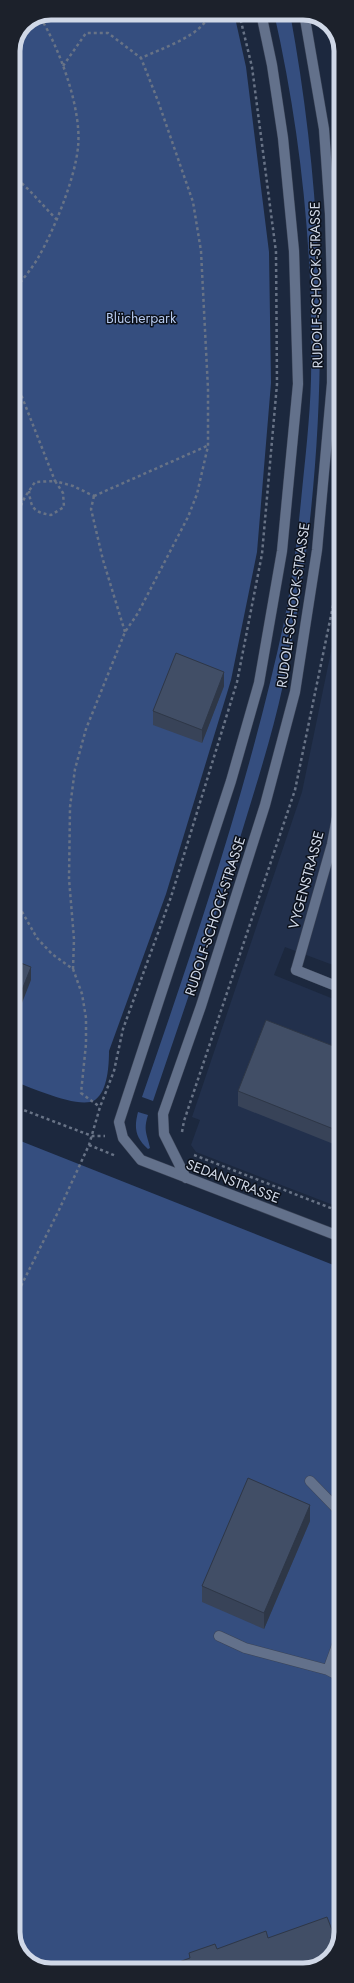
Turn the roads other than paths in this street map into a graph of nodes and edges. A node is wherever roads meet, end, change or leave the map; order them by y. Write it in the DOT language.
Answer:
graph roads {
  1 [pos="262,20"];
  2 [pos="305,20"];
  3 [pos="334,833"];
  4 [pos="334,985"];
  5 [pos="123,1138"];
  6 [pos="186,1178"];
  7 [pos="334,1234"];
  8 [pos="310,1481"];
  9 [pos="334,1506"];
  10 [pos="219,1636"];
  11 [pos="334,1653"];
  12 [pos="328,1670"];
  13 [pos="334,1673"];
  1 -- 5 [label="main road, RUDOLF-SCHOCK-STRASSE"];
  2 -- 6 [label="main road, RUDOLF-SCHOCK-STRASSE"];
  3 -- 4 [label="main road, VYGENSTRASSE"];
  5 -- 6 [label="main road, SEDANSTRASSE"];
  6 -- 7 [label="main road, SEDANSTRASSE"];
  8 -- 9 [label="main road"];
  10 -- 12 [label="main road"];
  11 -- 12 [label="main road"];
  12 -- 13 [label="main road"];
}
